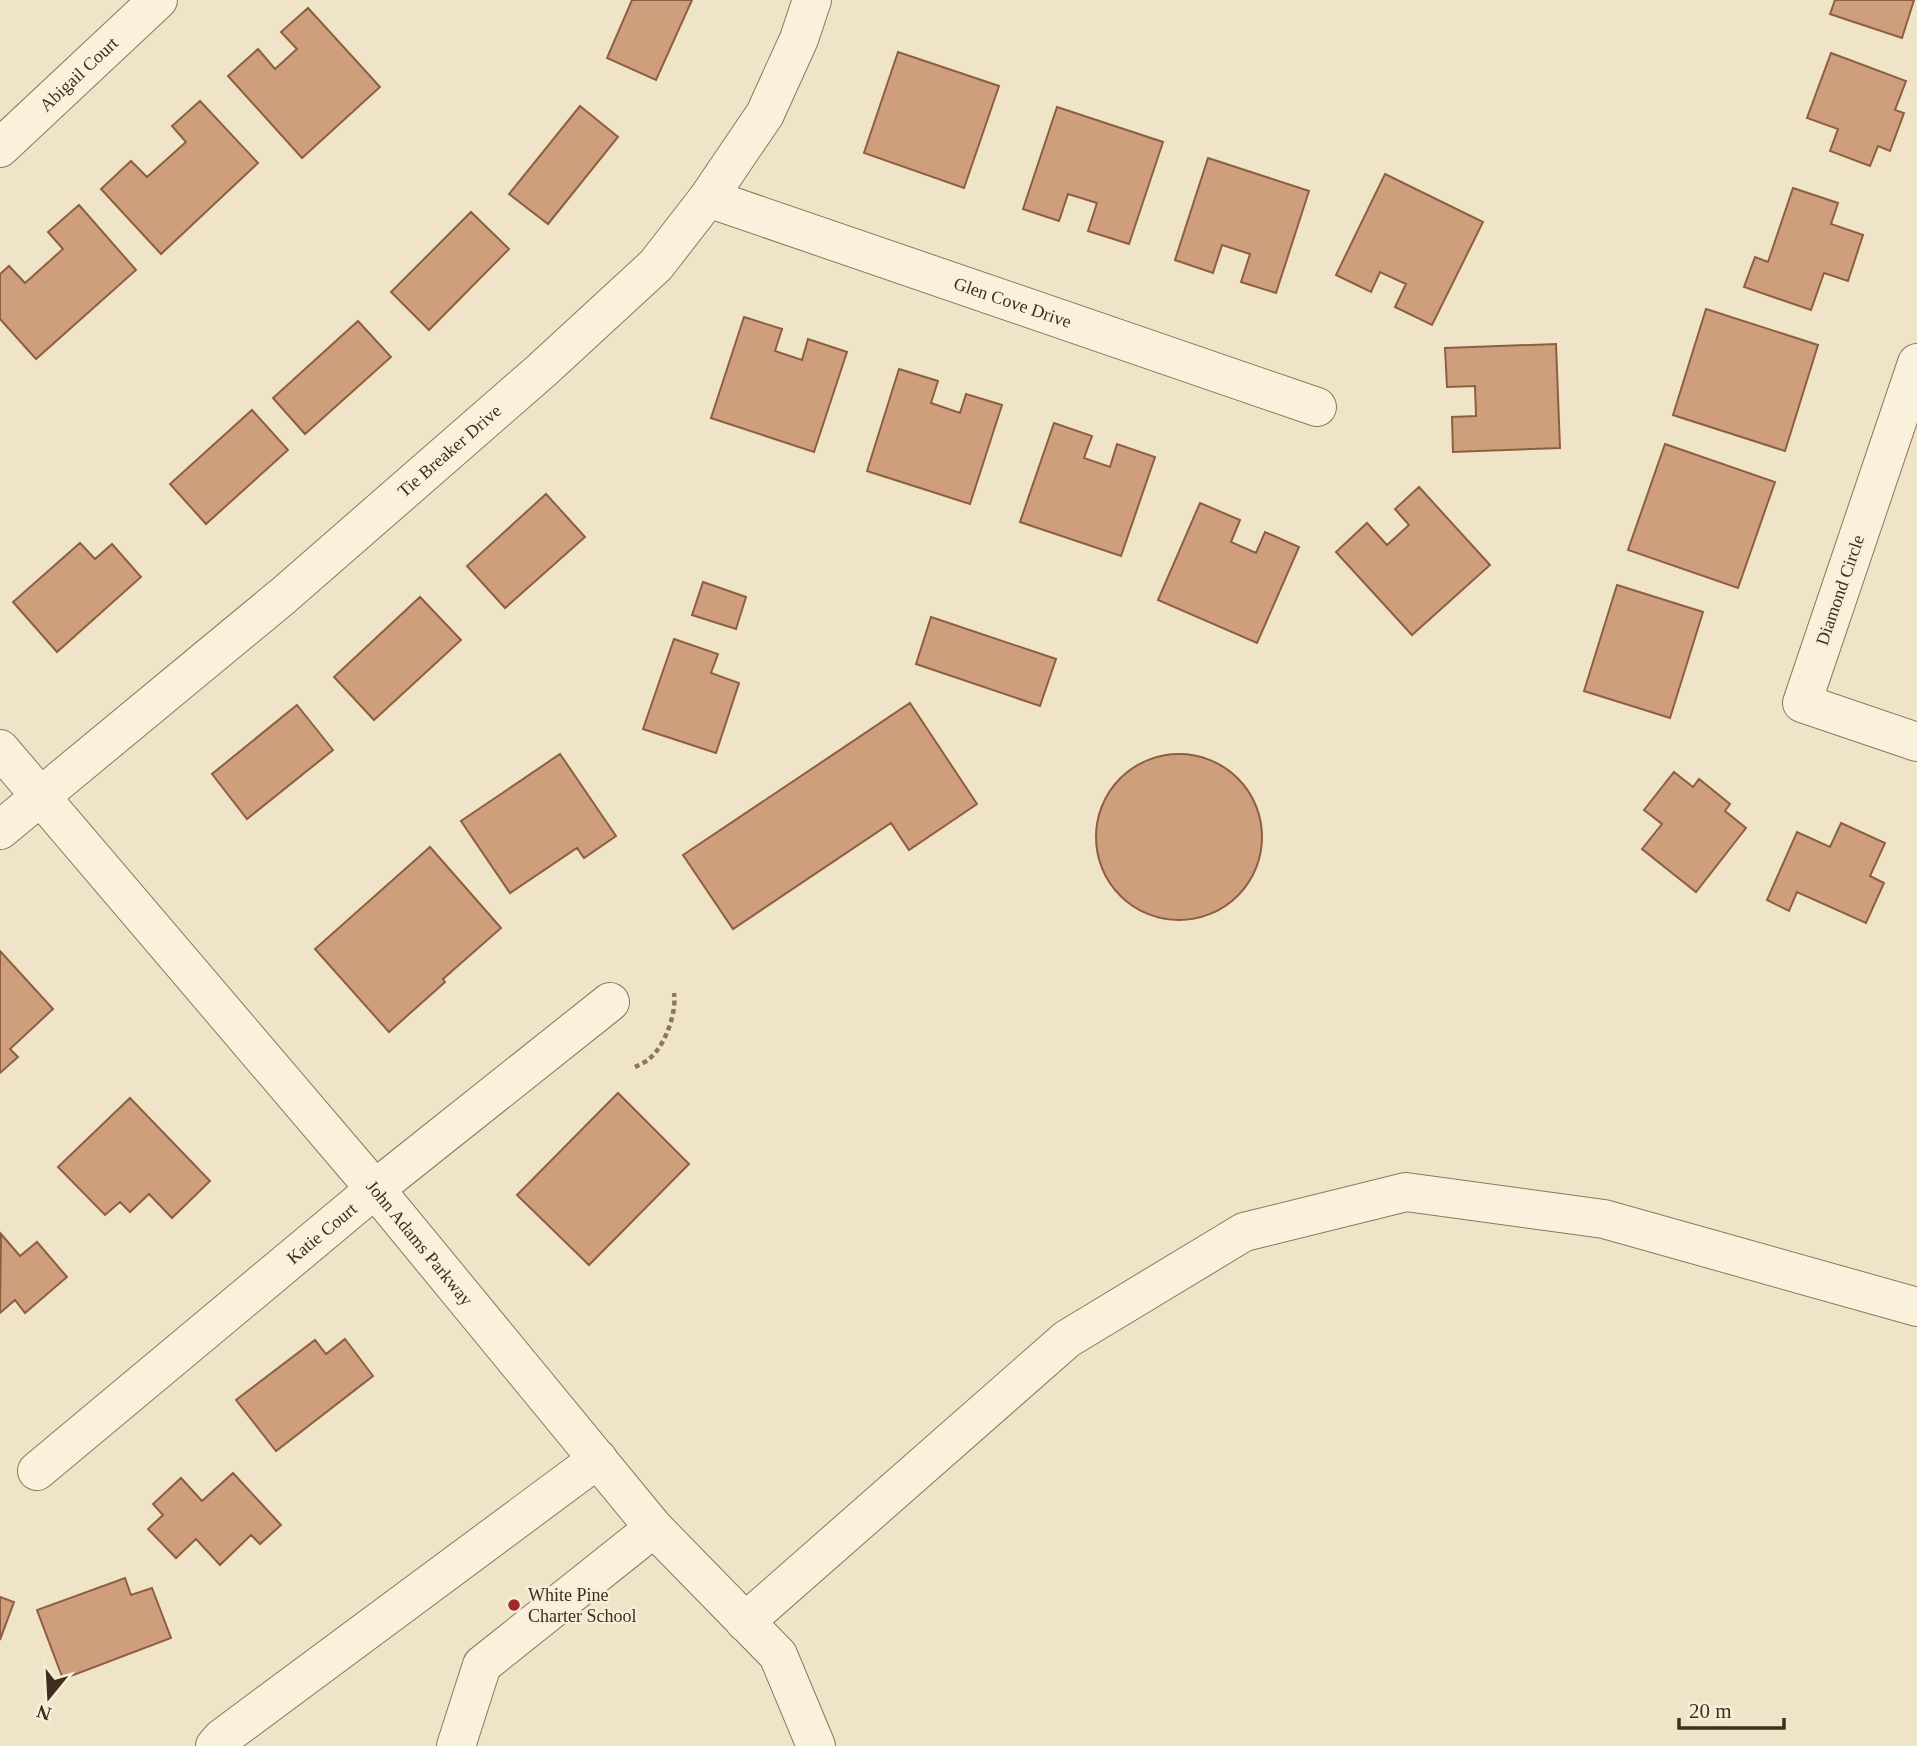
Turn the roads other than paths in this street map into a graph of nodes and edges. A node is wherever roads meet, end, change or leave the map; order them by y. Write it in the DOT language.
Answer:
graph roads {
  1 [pos="158,0"];
  2 [pos="812,0"];
  3 [pos="0,148"];
  4 [pos="708,198"];
  5 [pos="1917,363"];
  6 [pos="1317,407"];
  7 [pos="1917,742"];
  8 [pos="0,749"];
  9 [pos="41,797"];
  10 [pos="0,830"];
  11 [pos="610,1002"];
  12 [pos="375,1189"];
  13 [pos="1917,1307"];
  14 [pos="597,1459"];
  15 [pos="37,1471"];
  16 [pos="654,1528"];
  17 [pos="746,1622"];
  18 [pos="215,1746"];
  19 [pos="456,1746"];
  20 [pos="816,1746"];
  1 -- 3 [label="street, Abigail Court"];
  2 -- 4 [label="street, Tie Breaker Drive"];
  4 -- 6 [label="street, Glen Cove Drive"];
  4 -- 9 [label="street, Tie Breaker Drive"];
  5 -- 7 [label="street, Diamond Circle"];
  8 -- 9 [label="street, John Adams Parkway"];
  9 -- 10 [label="street, Tie Breaker Drive"];
  9 -- 12 [label="street, John Adams Parkway"];
  11 -- 12 [label="street, Katie Court"];
  12 -- 14 [label="street, John Adams Parkway"];
  12 -- 15 [label="street, Katie Court"];
  13 -- 17 [label="street"];
  14 -- 16 [label="street, John Adams Parkway"];
  14 -- 18 [label="street"];
  16 -- 17 [label="street, John Adams Parkway"];
  16 -- 19 [label="street"];
  17 -- 20 [label="street, John Adams Parkway"];
}
